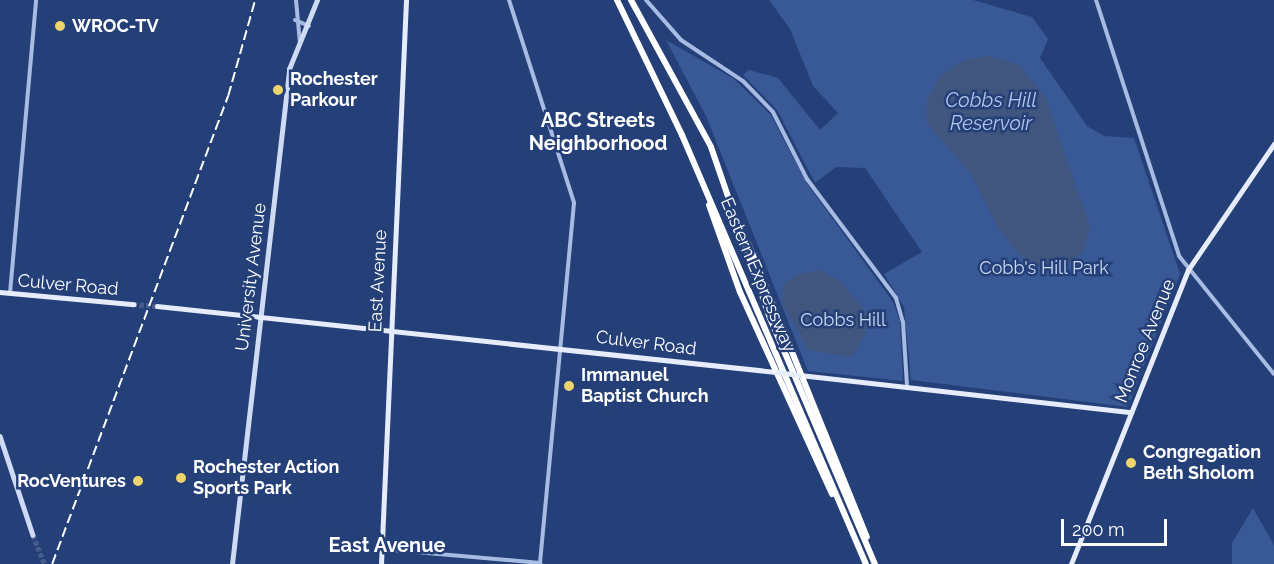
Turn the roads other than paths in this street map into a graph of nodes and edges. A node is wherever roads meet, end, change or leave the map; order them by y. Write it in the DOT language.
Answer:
graph roads {
  1 [pos="36,0"];
  2 [pos="296,0"];
  3 [pos="318,0"];
  4 [pos="406,0"];
  5 [pos="508,0"];
  6 [pos="617,0"];
  7 [pos="631,0"];
  8 [pos="646,0"];
  9 [pos="1096,0"];
  10 [pos="294,19"];
  11 [pos="309,26"];
  12 [pos="300,44"];
  13 [pos="1274,144"];
  14 [pos="693,159"];
  15 [pos="727,189"];
  16 [pos="1188,270"];
  17 [pos="0,292"];
  18 [pos="10,293"];
  19 [pos="133,304"];
  20 [pos="157,306"];
  21 [pos="259,316"];
  22 [pos="390,327"];
  23 [pos="560,346"];
  24 [pos="776,372"];
  25 [pos="1274,374"];
  26 [pos="801,375"];
  27 [pos="907,386"];
  28 [pos="1131,412"];
  29 [pos="0,436"];
  30 [pos="33,535"];
  31 [pos="858,545"];
  32 [pos="381,549"];
  33 [pos="232,564"];
  34 [pos="381,564"];
  35 [pos="540,564"];
  36 [pos="866,564"];
  37 [pos="875,564"];
  38 [pos="1071,564"];
  1 -- 18 [label="street"];
  2 -- 10 [label="street"];
  3 -- 11 [label="main road, University Avenue"];
  4 -- 22 [label="main road, East Avenue"];
  5 -- 23 [label="street"];
  6 -- 14 [label="highway, Eastern Expressway"];
  7 -- 15 [label="highway, Eastern Expressway"];
  8 -- 27 [label="street"];
  9 -- 16 [label="street"];
  10 -- 11 [label="street"];
  10 -- 12 [label="street"];
  11 -- 12 [label="main road, University Avenue"];
  12 -- 21 [label="main road, University Avenue"];
  13 -- 16 [label="main road, Monroe Avenue"];
  14 -- 24 [label="highway"];
  14 -- 31 [label="highway, Eastern Expressway"];
  15 -- 26 [label="highway"];
  15 -- 37 [label="highway, Eastern Expressway"];
  16 -- 25 [label="street"];
  16 -- 28 [label="main road, Monroe Avenue"];
  17 -- 18 [label="main road, Culver Road"];
  18 -- 19 [label="main road, Culver Road"];
  20 -- 21 [label="main road, Culver Road"];
  21 -- 22 [label="main road, Culver Road"];
  21 -- 33 [label="main road, University Avenue"];
  22 -- 23 [label="main road, Culver Road"];
  22 -- 32 [label="main road, East Avenue"];
  23 -- 24 [label="main road, Culver Road"];
  23 -- 35 [label="street"];
  24 -- 26 [label="main road, Culver Road, bridge"];
  24 -- 31 [label="highway"];
  26 -- 27 [label="main road, Culver Road"];
  26 -- 37 [label="highway"];
  27 -- 28 [label="main road, Culver Road"];
  28 -- 38 [label="main road, Monroe Avenue"];
  29 -- 30 [label="main road"];
  31 -- 36 [label="highway, Eastern Expressway"];
  32 -- 34 [label="main road, East Avenue"];
  32 -- 35 [label="street"];
}
